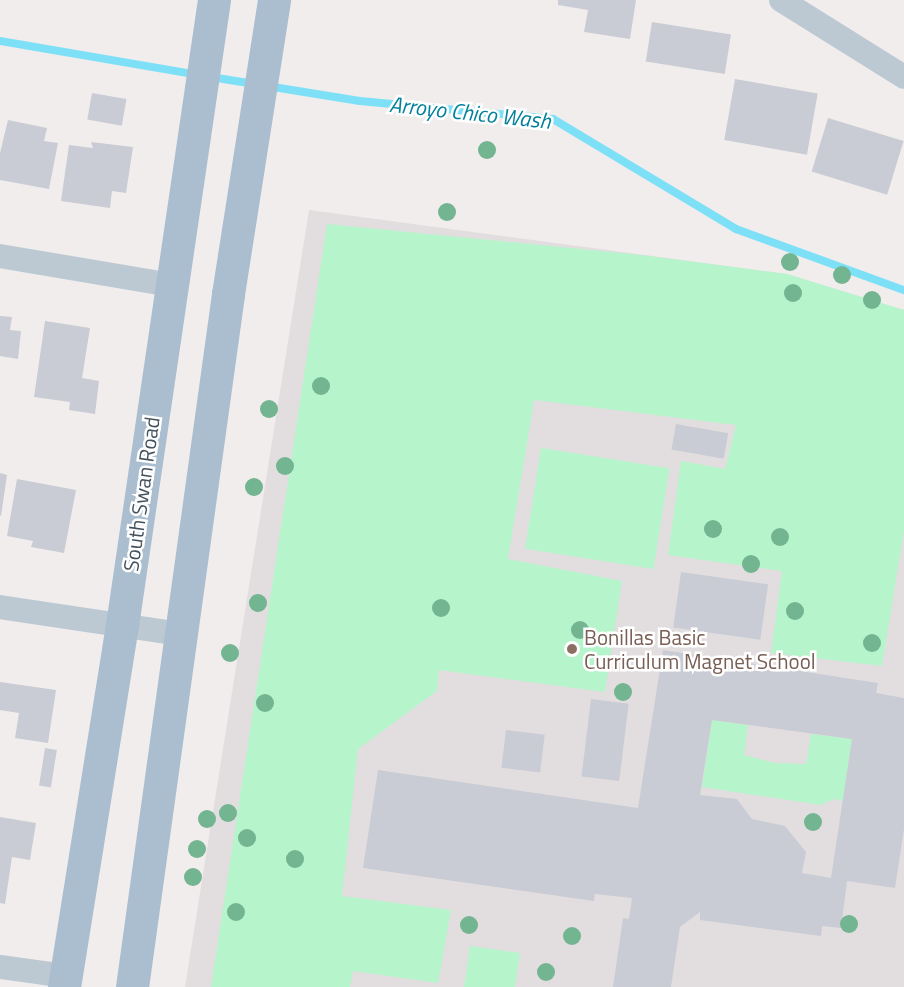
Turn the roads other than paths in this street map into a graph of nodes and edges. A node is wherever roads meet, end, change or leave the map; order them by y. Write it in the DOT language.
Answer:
graph roads {
  1 [pos="214,0"];
  2 [pos="274,0"];
  3 [pos="781,0"];
  4 [pos="904,77"];
  5 [pos="0,256"];
  6 [pos="171,285"];
  7 [pos="0,608"];
  8 [pos="122,625"];
  9 [pos="181,634"];
  10 [pos="0,967"];
  11 [pos="65,981"];
  12 [pos="132,987"];
  1 -- 6 [label="main road, South Swan Road"];
  2 -- 9 [label="main road"];
  3 -- 4 [label="street"];
  5 -- 6 [label="street"];
  6 -- 8 [label="main road, South Swan Road"];
  7 -- 8 [label="street"];
  8 -- 9 [label="street"];
  8 -- 11 [label="main road, South Swan Road"];
  9 -- 12 [label="main road"];
  10 -- 11 [label="street"];
}
